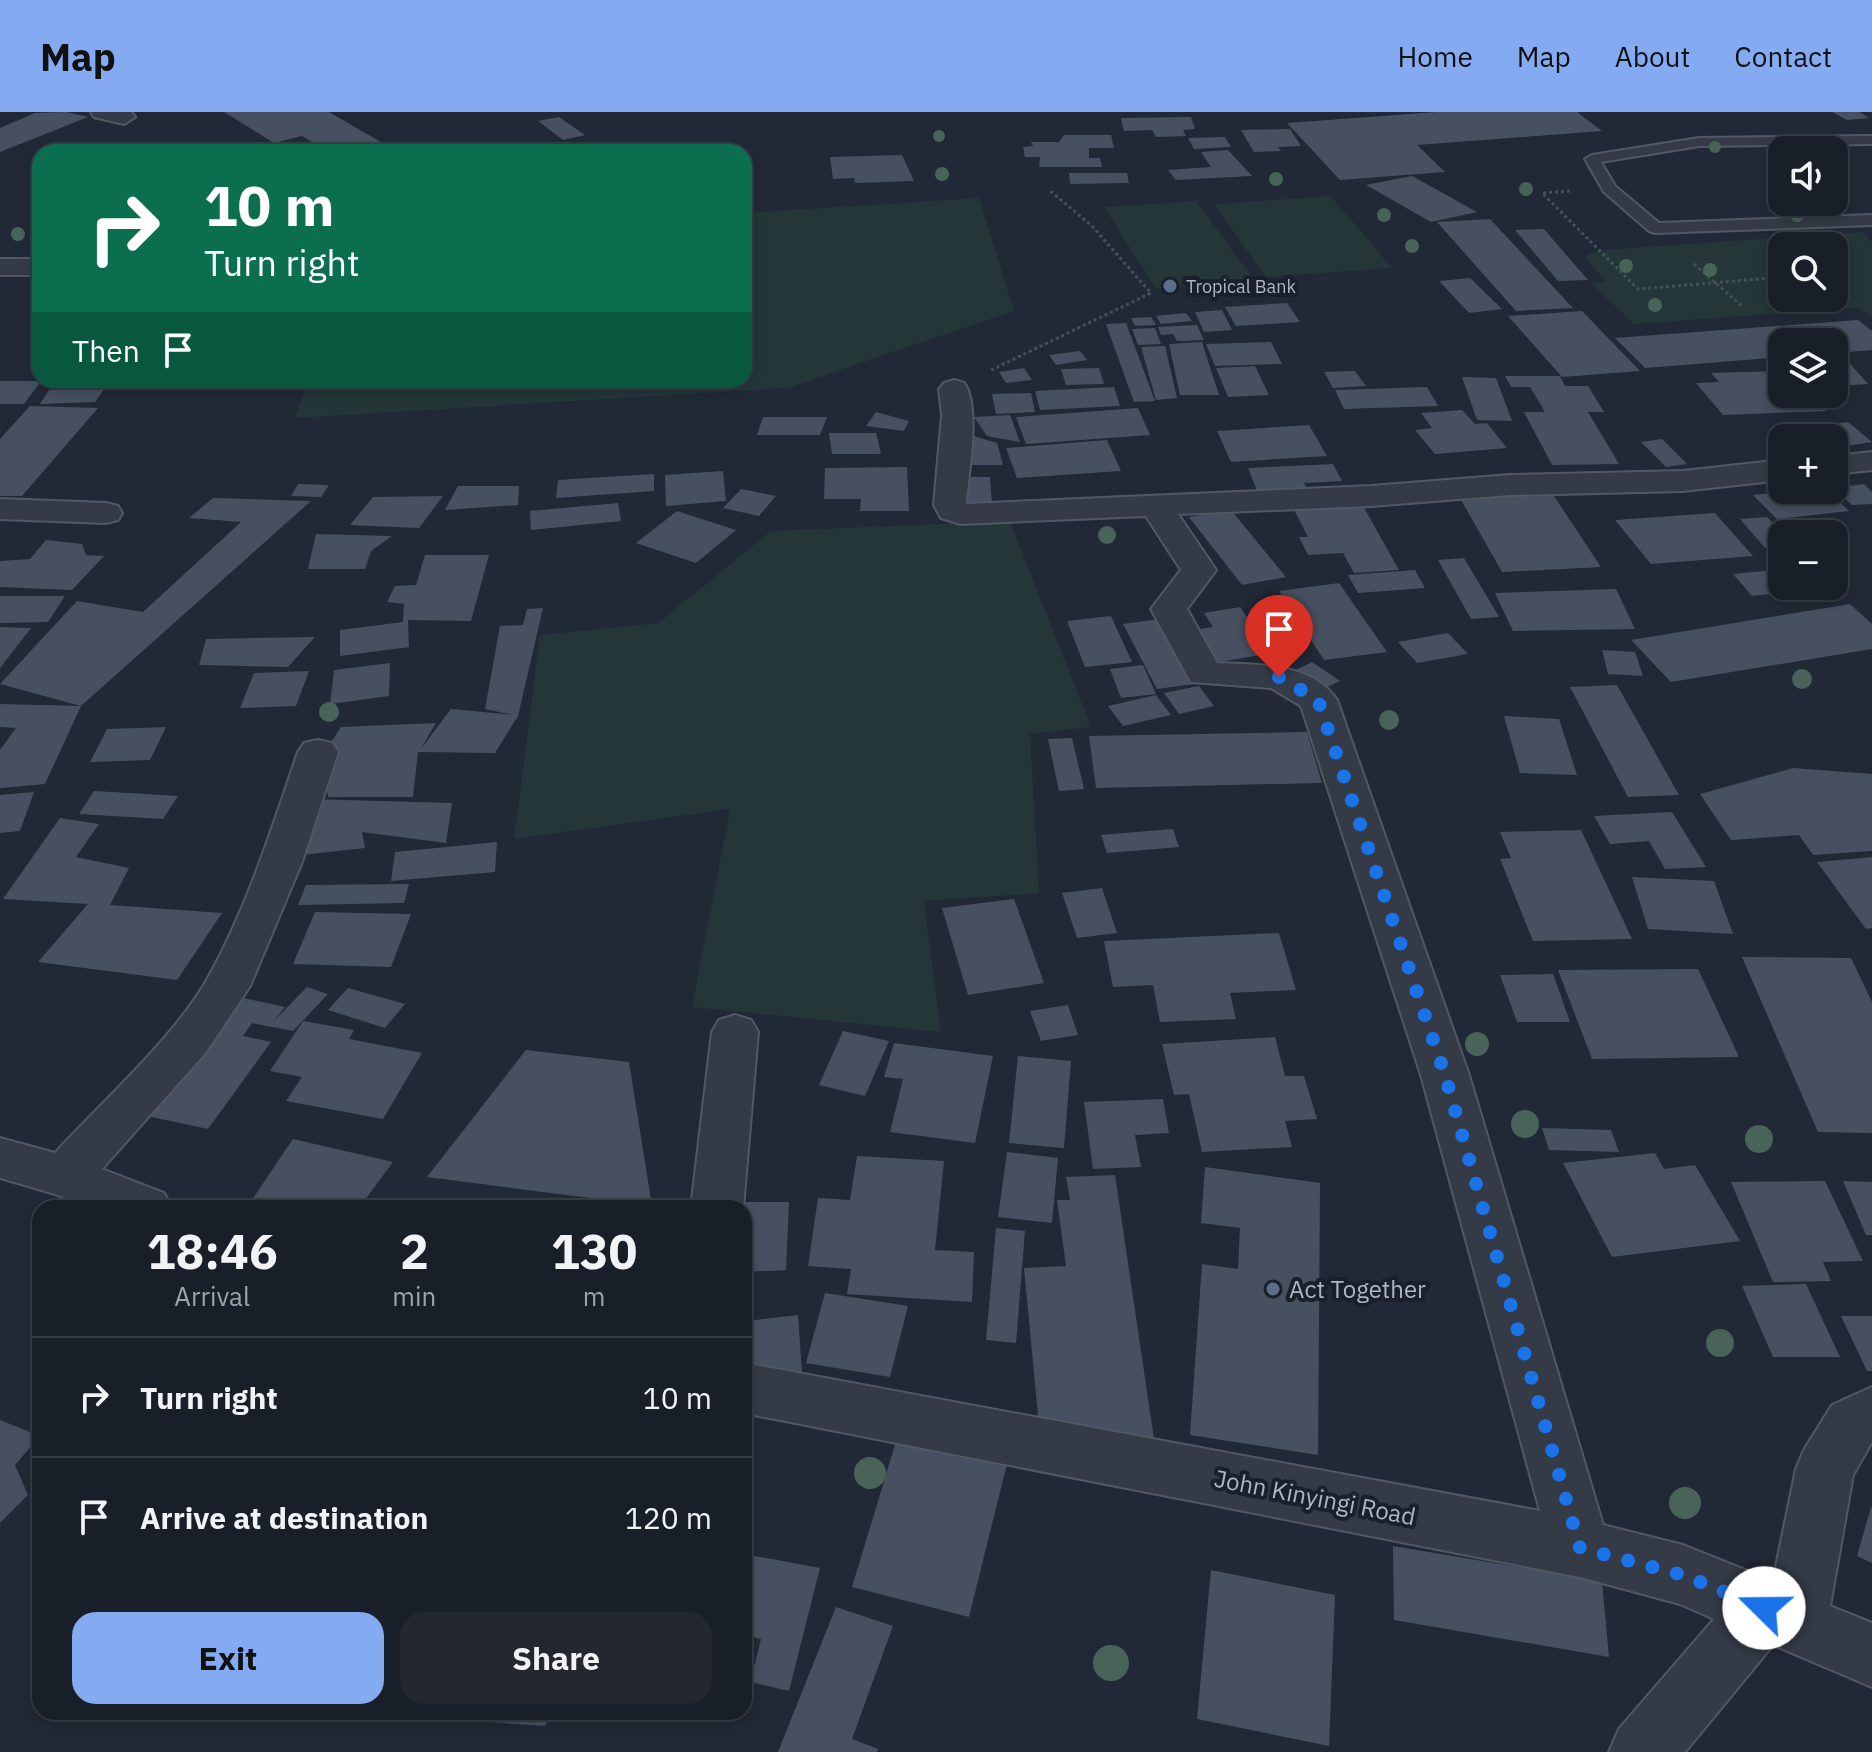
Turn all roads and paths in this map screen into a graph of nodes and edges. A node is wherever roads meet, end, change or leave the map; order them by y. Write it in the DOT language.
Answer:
graph roads {
  1 [pos="1872,140"];
  2 [pos="1049,190"];
  3 [pos="1872,220"];
  4 [pos="1655,228"];
  5 [pos="0,267"];
  6 [pos="32,267"];
  7 [pos="1742,306"];
  8 [pos="954,389"];
  9 [pos="1872,461"];
  10 [pos="1848,464"];
  11 [pos="1768,472"];
  12 [pos="1157,507"];
  13 [pos="0,509"];
  14 [pos="106,513"];
  15 [pos="318,752"];
  16 [pos="735,1032"];
  17 [pos="0,1158"];
  18 [pos="65,1176"];
  19 [pos="126,1200"];
  20 [pos="718,1200"];
  21 [pos="752,1390"];
  22 [pos="1872,1413"];
  23 [pos="1580,1548"];
  24 [pos="1780,1616"];
  25 [pos="1872,1655"];
  26 [pos="1642,1752"];
  1 -- 4 [label="lane"];
  2 -- 8 [label="path"];
  3 -- 4 [label="lane"];
  4 -- 7 [label="path"];
  5 -- 6 [label="street"];
  8 -- 12 [label="street"];
  9 -- 10 [label="street"];
  11 -- 12 [label="street"];
  12 -- 23 [label="street"];
  13 -- 14 [label="street"];
  15 -- 18 [label="street"];
  16 -- 20 [label="street"];
  17 -- 18 [label="street"];
  18 -- 19 [label="street"];
  21 -- 23 [label="street, John Kinyingi Road"];
  22 -- 24 [label="street"];
  23 -- 24 [label="street, John Kinyingi Road"];
  24 -- 25 [label="street, John Kinyingi Road"];
  24 -- 26 [label="street"];
}
